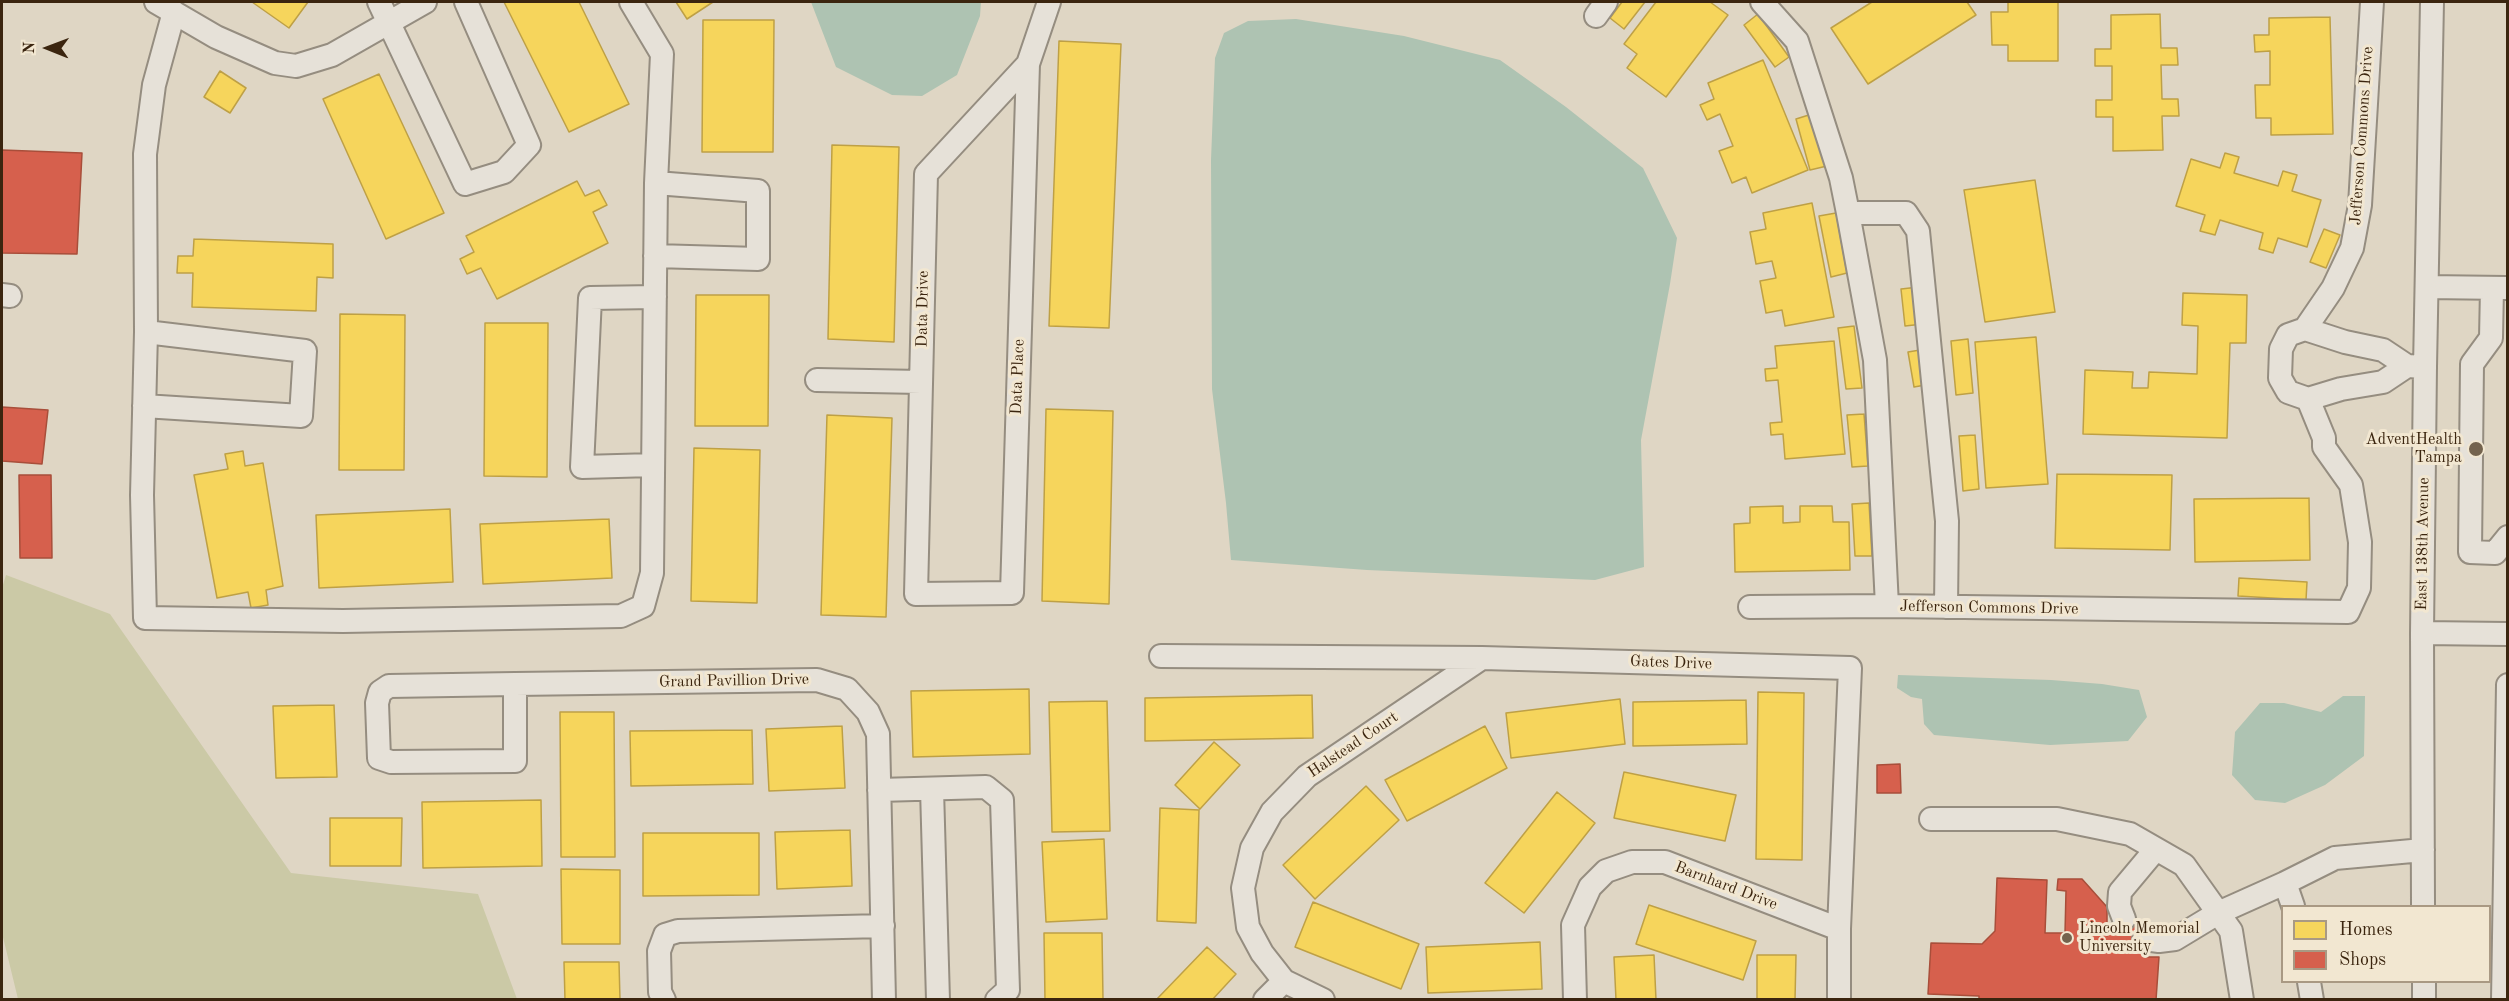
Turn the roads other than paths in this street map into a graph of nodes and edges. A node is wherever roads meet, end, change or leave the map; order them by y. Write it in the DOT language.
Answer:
graph roads {
  1 [pos="379,2"];
  2 [pos="425,2"];
  3 [pos="466,2"];
  4 [pos="631,2"];
  5 [pos="1049,2"];
  6 [pos="1762,2"];
  7 [pos="2372,2"];
  8 [pos="2432,2"];
  9 [pos="165,7"];
  10 [pos="390,22"];
  11 [pos="1028,64"];
  12 [pos="656,183"];
  13 [pos="1848,213"];
  14 [pos="655,256"];
  15 [pos="2427,287"];
  16 [pos="2500,288"];
  17 [pos="655,297"];
  18 [pos="2305,329"];
  19 [pos="146,332"];
  20 [pos="2499,344"];
  21 [pos="2416,367"];
  22 [pos="817,380"];
  23 [pos="921,382"];
  24 [pos="2308,399"];
  25 [pos="144,406"];
  26 [pos="653,465"];
  27 [pos="2508,537"];
  28 [pos="916,594"];
  29 [pos="1887,606"];
  30 [pos="1750,607"];
  31 [pos="1946,607"];
  32 [pos="2422,633"];
  33 [pos="2508,634"];
  34 [pos="1161,656"];
  35 [pos="1482,658"];
  36 [pos="515,684"];
  37 [pos="2508,685"];
  38 [pos="932,789"];
  39 [pos="879,790"];
  40 [pos="1931,819"];
  41 [pos="2156,849"];
  42 [pos="2423,850"];
  43 [pos="2285,883"];
  44 [pos="2293,905"];
  45 [pos="2423,905"];
  46 [pos="2218,913"];
  47 [pos="2124,920"];
  48 [pos="883,926"];
  49 [pos="1839,929"];
  50 [pos="2144,939"];
  51 [pos="1284,981"];
  52 [pos="2309,983"];
  53 [pos="2424,983"];
  54 [pos="664,999"];
  55 [pos="884,999"];
  56 [pos="938,999"];
  57 [pos="997,999"];
  58 [pos="1265,999"];
  59 [pos="1323,999"];
  60 [pos="1575,999"];
  61 [pos="1839,999"];
  62 [pos="2242,999"];
  63 [pos="2312,999"];
  64 [pos="2424,999"];
  65 [pos="2504,999"];
  1 -- 10 [label="street"];
  2 -- 10 [label="street"];
  3 -- 10 [label="street"];
  4 -- 12 [label="street"];
  5 -- 11 [label="street"];
  6 -- 13 [label="street, Jefferson Commons Drive"];
  7 -- 18 [label="street, Jefferson Commons Drive"];
  8 -- 15 [label="street, East 138th Avenue"];
  9 -- 10 [label="street"];
  9 -- 19 [label="street"];
  11 -- 23 [label="street, Data Drive"];
  11 -- 28 [label="street, Data Place"];
  12 -- 14 [label="street"];
  12 -- 14 [label="street"];
  13 -- 29 [label="street, Jefferson Commons Drive"];
  13 -- 31 [label="street"];
  14 -- 17 [label="street"];
  15 -- 16 [label="street"];
  15 -- 21 [label="street, East 138th Avenue"];
  16 -- 20 [label="street"];
  17 -- 26 [label="street"];
  17 -- 26 [label="street"];
  18 -- 21 [label="street"];
  18 -- 24 [label="street, Jefferson Commons Drive"];
  19 -- 25 [label="street"];
  19 -- 25 [label="street"];
  20 -- 27 [label="street"];
  21 -- 24 [label="street"];
  21 -- 32 [label="street, East 138th Avenue"];
  22 -- 23 [label="street"];
  23 -- 28 [label="street, Data Drive"];
  24 -- 31 [label="street, Jefferson Commons Drive"];
  25 -- 26 [label="street"];
  29 -- 30 [label="street"];
  29 -- 31 [label="street, Jefferson Commons Drive"];
  32 -- 33 [label="street"];
  32 -- 42 [label="street, East 138th Avenue"];
  34 -- 35 [label="street, Gates Drive"];
  35 -- 49 [label="street, Gates Drive"];
  35 -- 51 [label="street, Halstead Court"];
  36 -- 36 [label="street, Grand Pavillion Drive"];
  36 -- 39 [label="street, Grand Pavillion Drive"];
  37 -- 65 [label="street"];
  38 -- 39 [label="street"];
  38 -- 56 [label="street"];
  38 -- 57 [label="street"];
  39 -- 48 [label="street, Grand Pavillion Drive"];
  40 -- 41 [label="street"];
  41 -- 46 [label="street"];
  41 -- 47 [label="street"];
  42 -- 43 [label="street"];
  42 -- 45 [label="street, East 138th Avenue"];
  43 -- 44 [label="street"];
  43 -- 46 [label="street"];
  46 -- 50 [label="street"];
  46 -- 62 [label="street"];
  48 -- 54 [label="street"];
  48 -- 55 [label="street, Grand Pavillion Drive"];
  49 -- 60 [label="street, Barnhard Drive"];
  49 -- 61 [label="street, Gates Drive"];
  51 -- 58 [label="street"];
  51 -- 59 [label="street, Halstead Court"];
  52 -- 63 [label="street"];
  53 -- 64 [label="street"];
}
